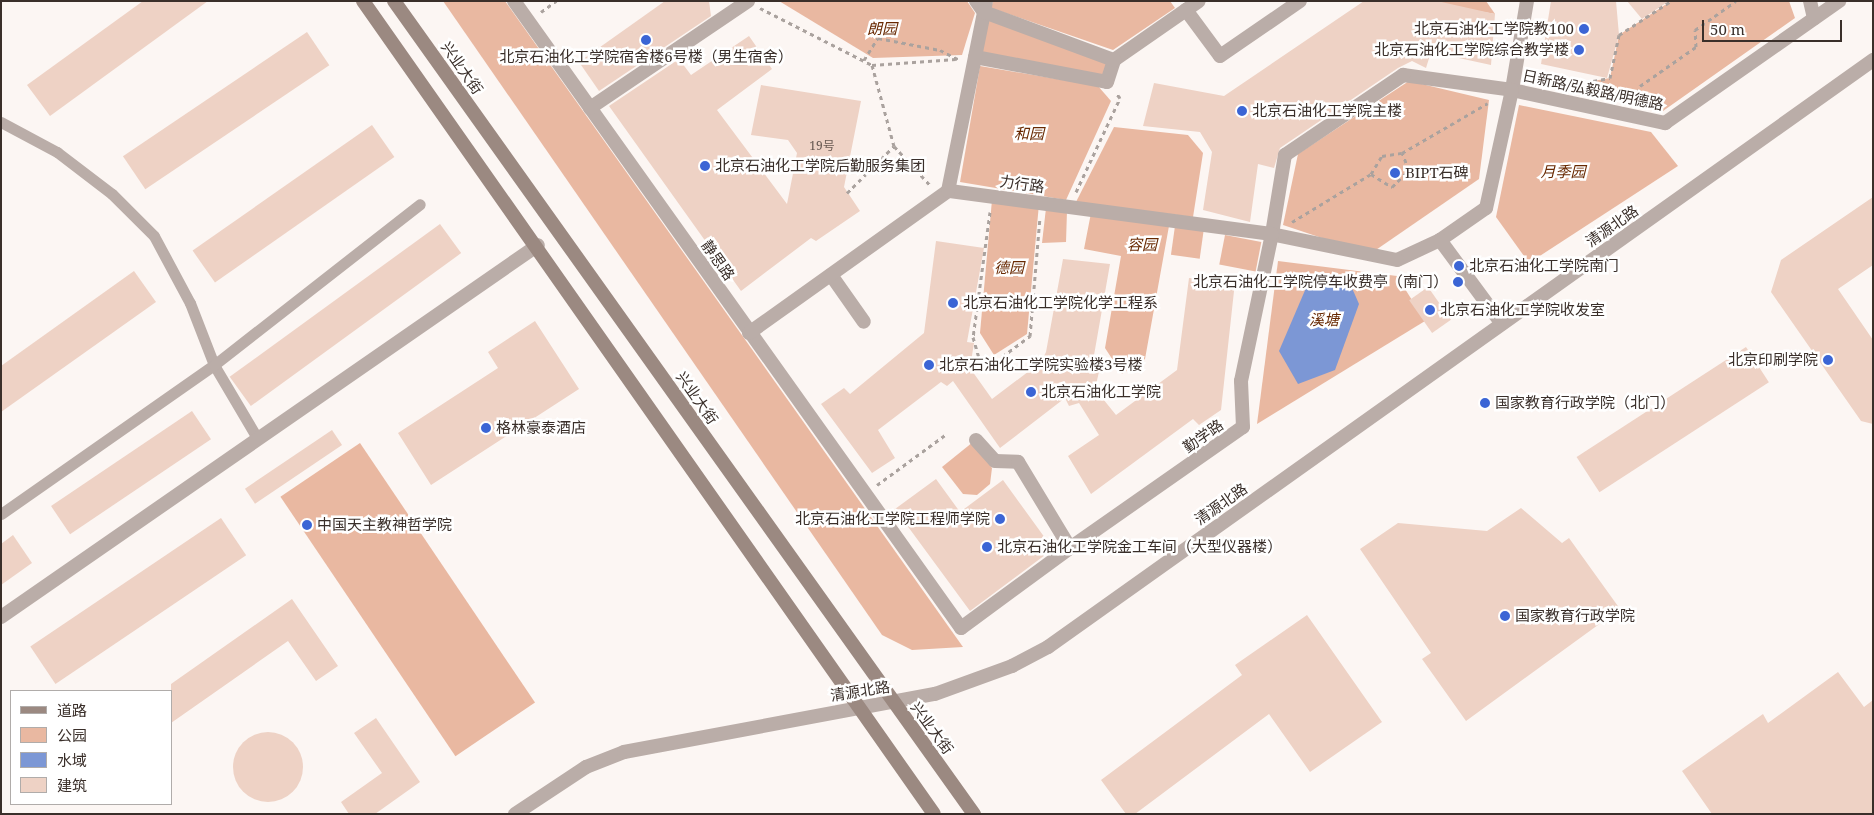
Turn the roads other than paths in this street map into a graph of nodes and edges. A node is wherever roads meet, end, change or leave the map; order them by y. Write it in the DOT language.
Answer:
graph roads {
  1 [pos="363,1"];
  2 [pos="394,1"];
  3 [pos="514,1"];
  4 [pos="748,1"];
  5 [pos="1199,1"];
  6 [pos="1300,1"];
  7 [pos="1527,1"];
  8 [pos="1810,1"];
  9 [pos="1839,1"];
  10 [pos="982,5"];
  11 [pos="1186,10"];
  12 [pos="1814,19"];
  13 [pos="975,57"];
  14 [pos="1114,60"];
  15 [pos="1873,60"];
  16 [pos="1512,90"];
  17 [pos="590,108"];
  18 [pos="1,122"];
  19 [pos="944,193"];
  20 [pos="420,204"];
  21 [pos="1272,234"];
  22 [pos="1440,240"];
  23 [pos="538,245"];
  24 [pos="831,275"];
  25 [pos="864,322"];
  26 [pos="1502,324"];
  27 [pos="749,333"];
  28 [pos="214,365"];
  29 [pos="256,436"];
  30 [pos="976,440"];
  31 [pos="1,514"];
  32 [pos="1070,548"];
  33 [pos="1,617"];
  34 [pos="893,702"];
  35 [pos="857,706"];
  36 [pos="515,814"];
  37 [pos="934,814"];
  38 [pos="974,814"];
  1 -- 23 [label="main road"];
  2 -- 34 [label="main road, 兴业大街"];
  3 -- 17 [label="street, 静思路"];
  4 -- 17 [label="street"];
  5 -- 11 [label="street"];
  6 -- 11 [label="street"];
  7 -- 16 [label="street, 日新路/弘毅路/明德路"];
  8 -- 12 [label="street"];
  9 -- 12 [label="street, 日新路/弘毅路/明德路"];
  10 -- 13 [label="street"];
  10 -- 14 [label="street"];
  11 -- 14 [label="street"];
  12 -- 16 [label="street, 日新路/弘毅路/明德路"];
  13 -- 14 [label="street"];
  13 -- 19 [label="street"];
  15 -- 26 [label="street, 清源北路"];
  16 -- 21 [label="street"];
  16 -- 22 [label="street, 力行路"];
  17 -- 27 [label="street, 静思路"];
  18 -- 28 [label="lane"];
  19 -- 21 [label="street, 力行路"];
  19 -- 24 [label="street"];
  20 -- 28 [label="lane"];
  21 -- 22 [label="street, 力行路"];
  21 -- 32 [label="street, 勤学路"];
  22 -- 26 [label="street"];
  23 -- 29 [label="street"];
  23 -- 35 [label="main road"];
  24 -- 25 [label="street"];
  24 -- 27 [label="street"];
  26 -- 34 [label="street, 清源北路"];
  27 -- 32 [label="street, 静思路"];
  28 -- 29 [label="lane"];
  28 -- 31 [label="lane"];
  29 -- 33 [label="street"];
  30 -- 32 [label="street"];
  34 -- 35 [label="street, 清源北路"];
  34 -- 38 [label="main road, 兴业大街"];
  35 -- 36 [label="street, 清源北路"];
  35 -- 37 [label="main road"];
}
